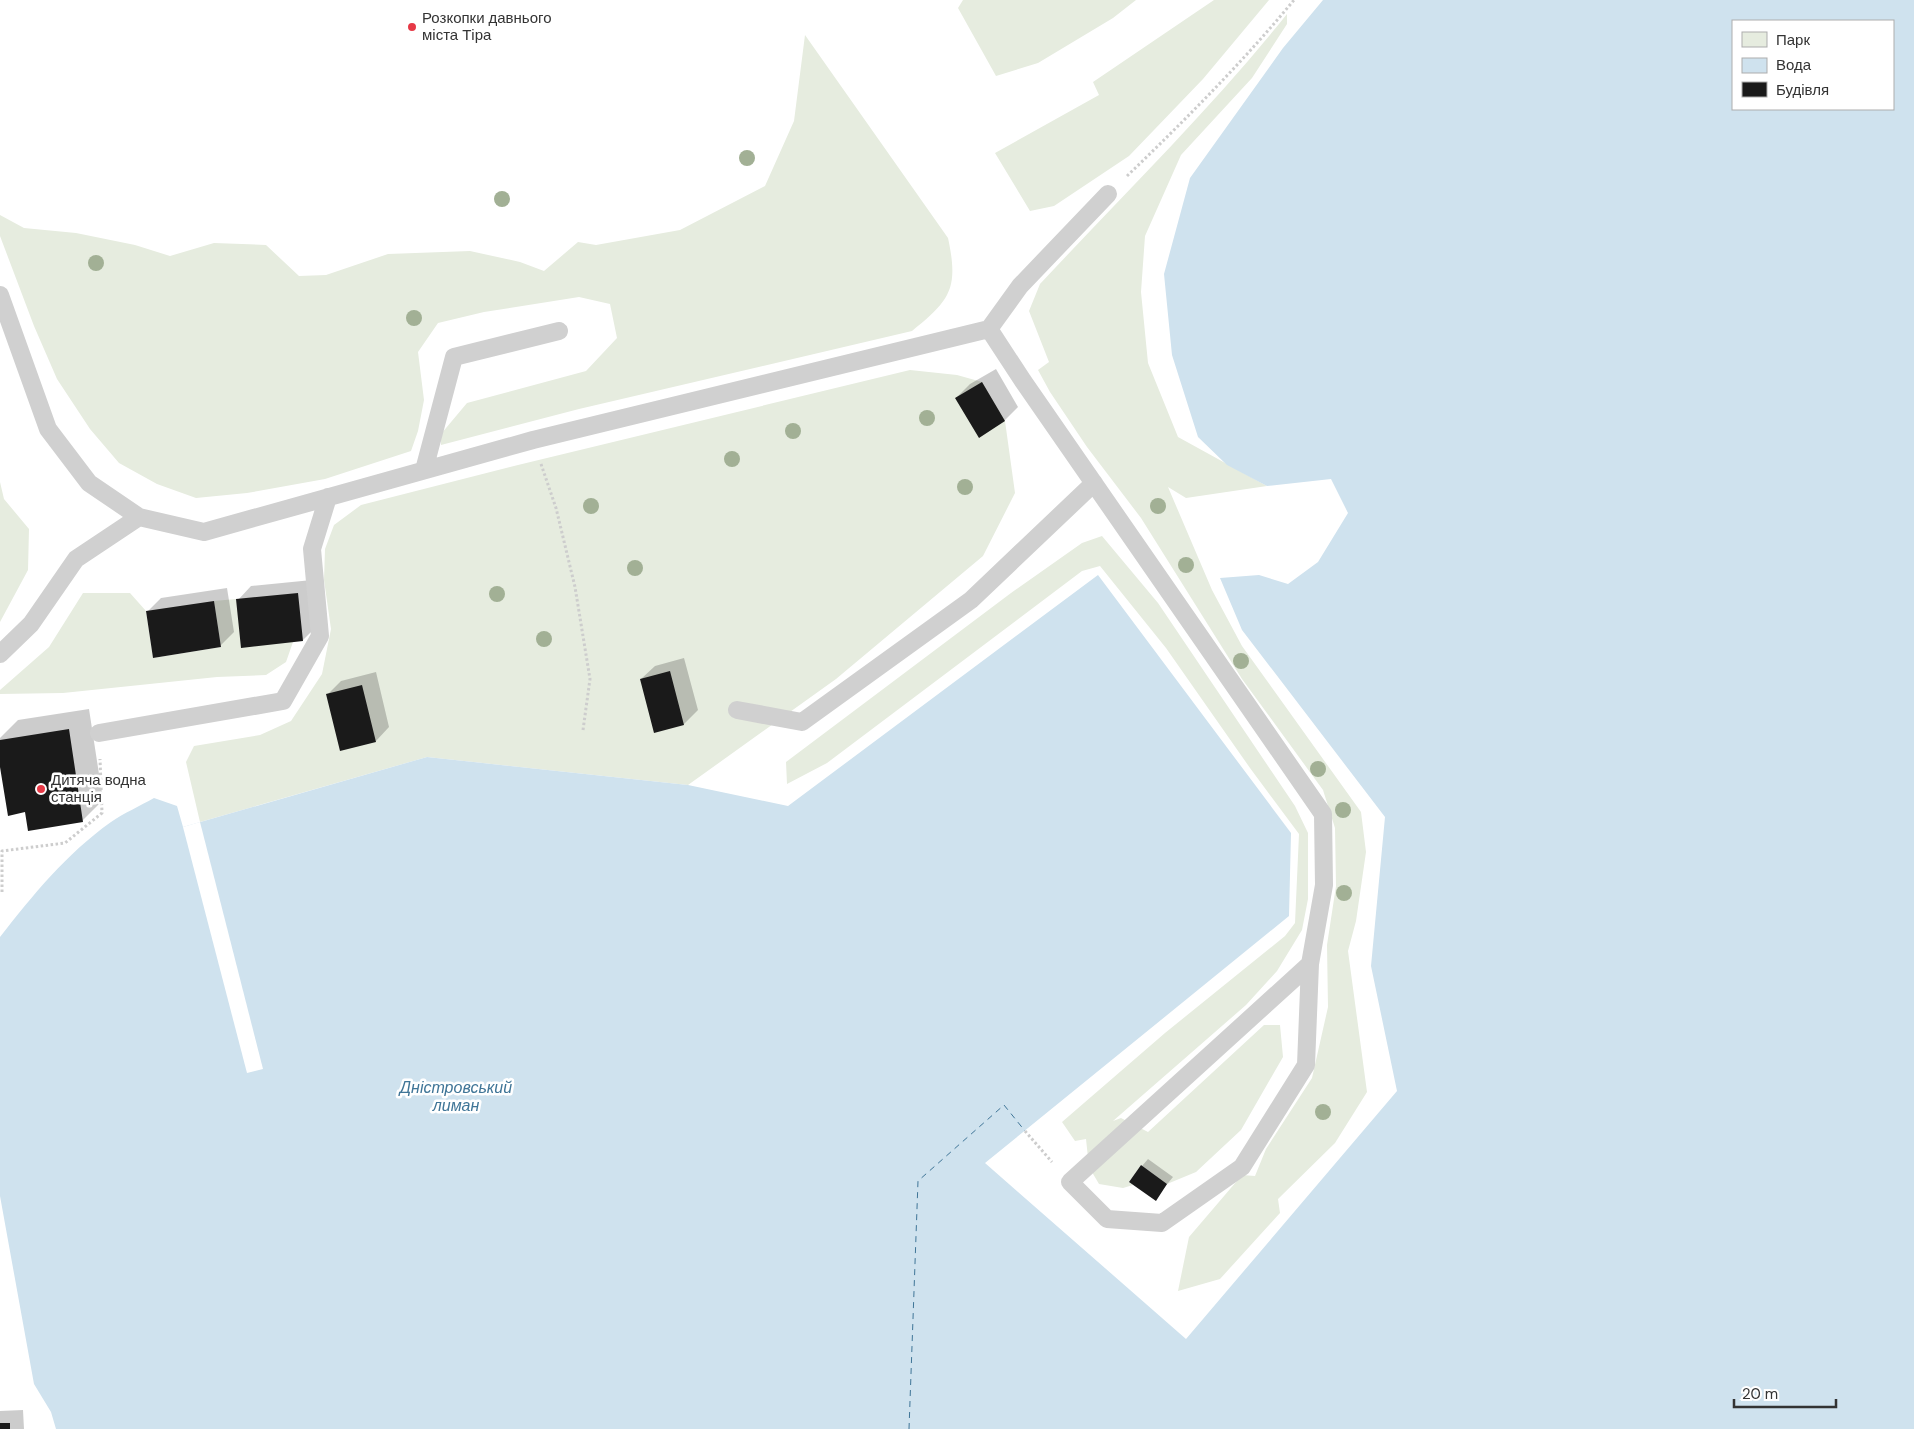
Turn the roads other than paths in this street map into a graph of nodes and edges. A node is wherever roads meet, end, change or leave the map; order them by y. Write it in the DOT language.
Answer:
graph roads {
  1 [pos="1108,194"];
  2 [pos="0,295"];
  3 [pos="990,329"];
  4 [pos="559,331"];
  5 [pos="424,470"];
  6 [pos="1094,483"];
  7 [pos="328,497"];
  8 [pos="139,517"];
  9 [pos="0,654"];
  10 [pos="737,710"];
  11 [pos="98,733"];
  12 [pos="1310,964"];
  1 -- 3 [label="lane"];
  2 -- 8 [label="lane"];
  3 -- 5 [label="lane"];
  3 -- 6 [label="lane"];
  4 -- 5 [label="lane"];
  5 -- 7 [label="lane"];
  6 -- 10 [label="lane"];
  6 -- 12 [label="lane"];
  7 -- 8 [label="lane"];
  7 -- 11 [label="lane"];
  8 -- 9 [label="lane"];
  12 -- 12 [label="lane"];
}
